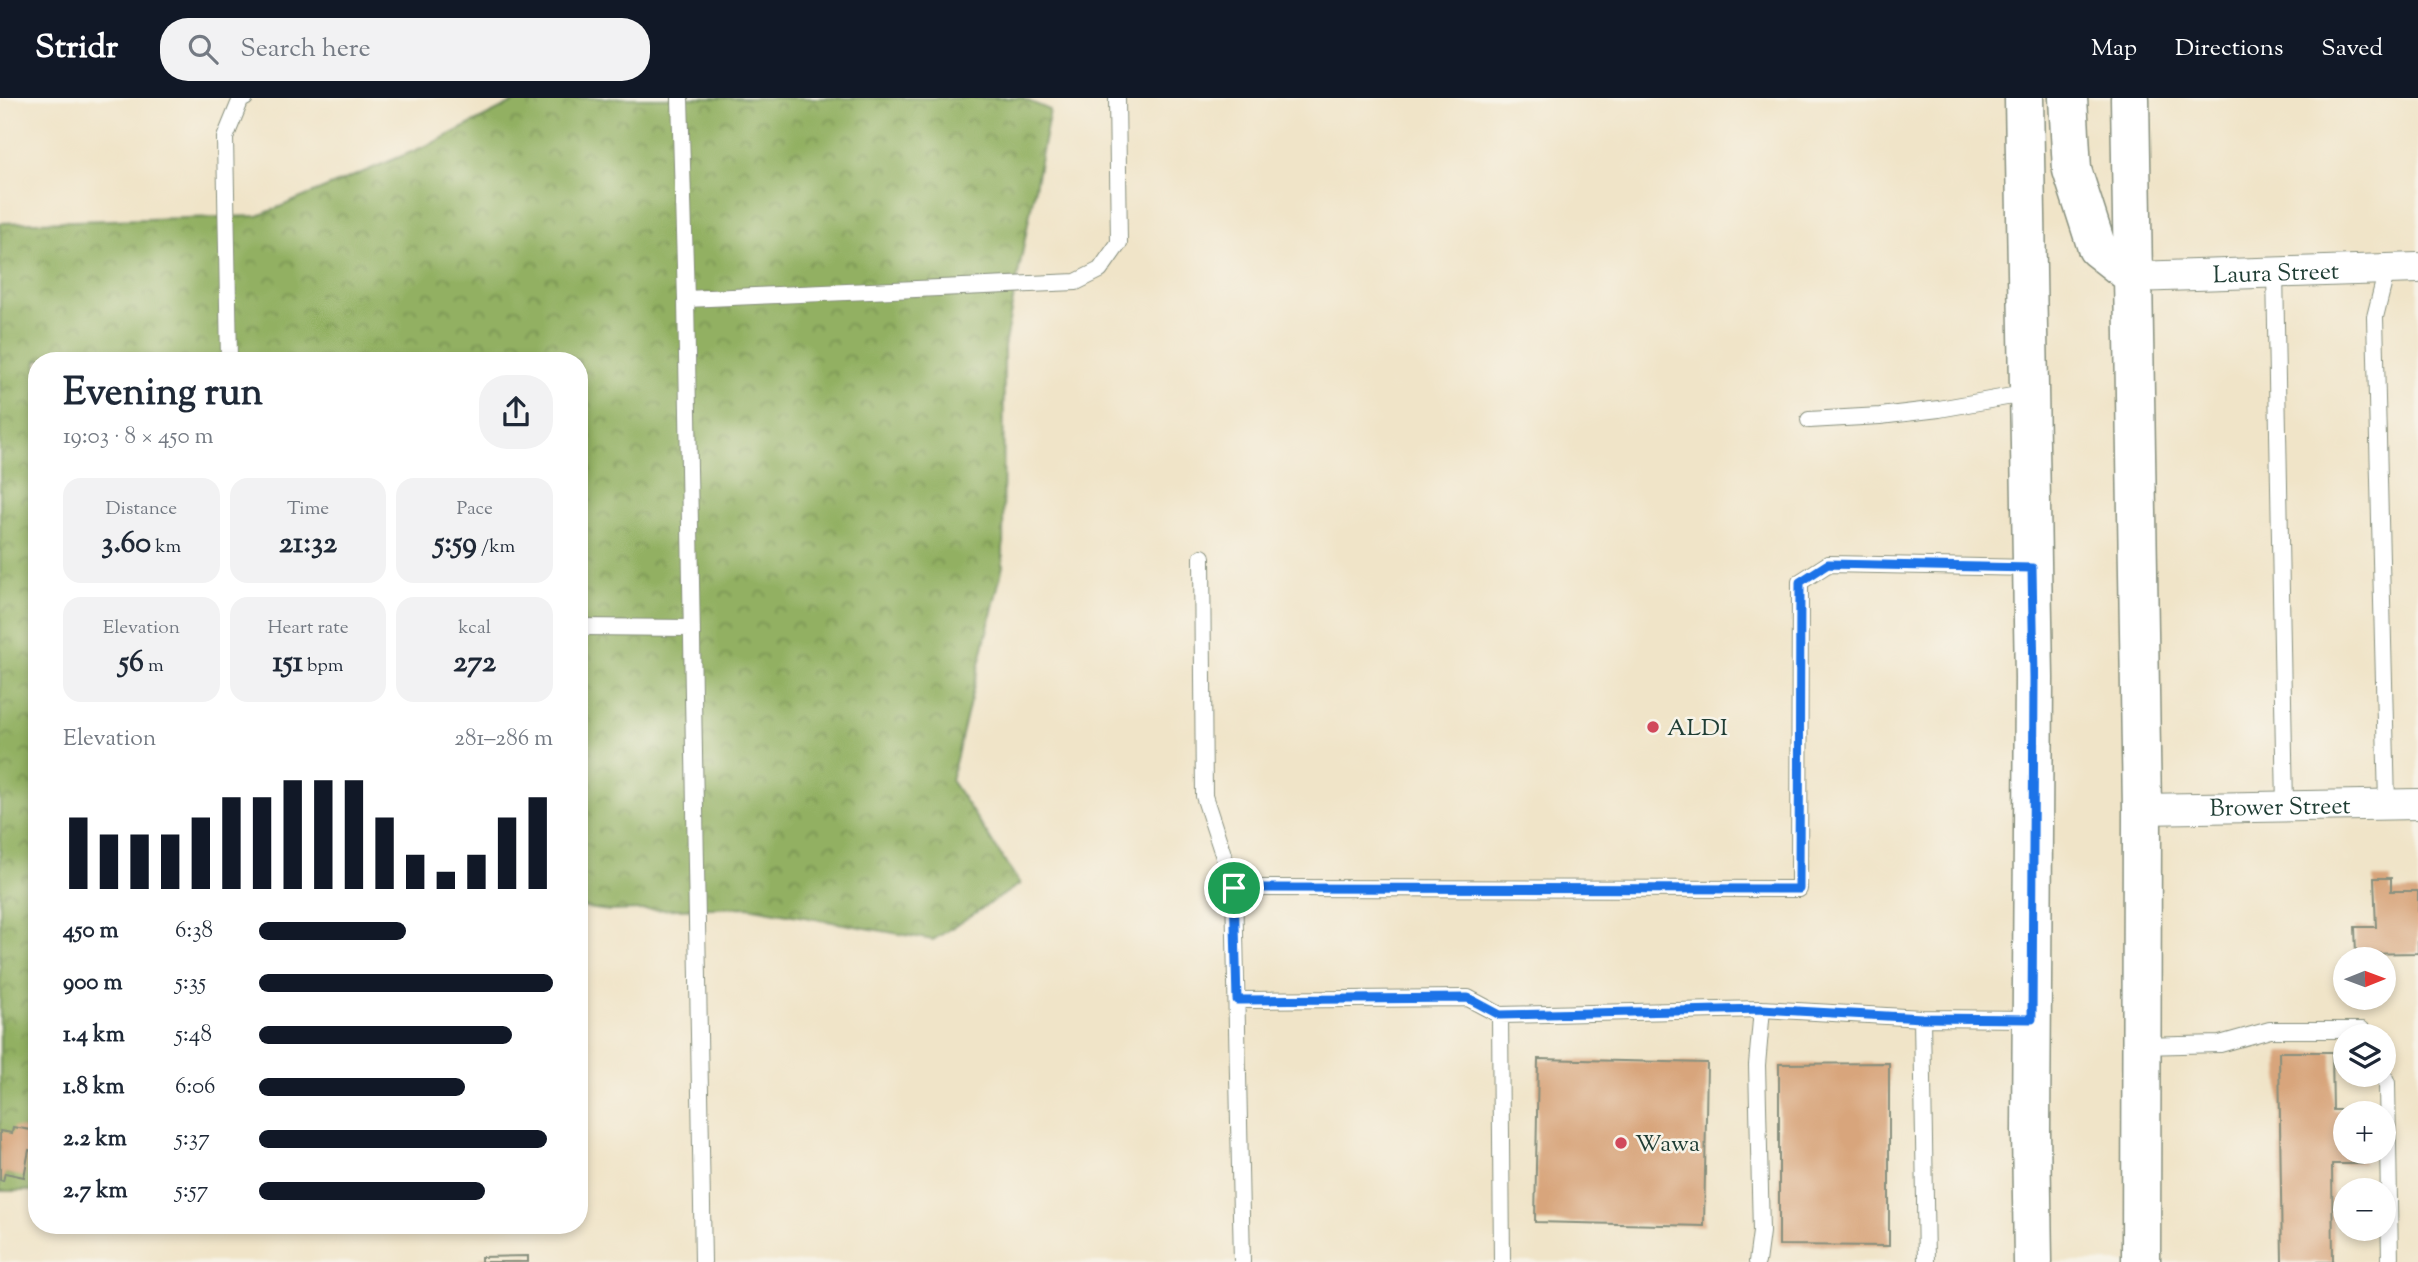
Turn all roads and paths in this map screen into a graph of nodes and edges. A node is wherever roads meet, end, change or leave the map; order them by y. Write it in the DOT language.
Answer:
graph roads {
  1 [pos="245,98"];
  2 [pos="680,98"];
  3 [pos="1117,98"];
  4 [pos="2024,98"];
  5 [pos="2068,98"];
  6 [pos="2130,98"];
  7 [pos="2418,268"];
  8 [pos="2387,269"];
  9 [pos="2276,272"];
  10 [pos="2134,277"];
  11 [pos="686,299"];
  12 [pos="229,352"];
  13 [pos="2029,393"];
  14 [pos="1810,420"];
  15 [pos="1202,556"];
  16 [pos="2032,568"];
  17 [pos="588,627"];
  18 [pos="692,628"];
  19 [pos="2387,804"];
  20 [pos="2418,804"];
  21 [pos="2286,807"];
  22 [pos="2142,809"];
  23 [pos="1234,888"];
  24 [pos="1237,1000"];
  25 [pos="1762,1009"];
  26 [pos="1500,1015"];
  27 [pos="1922,1018"];
  28 [pos="2032,1019"];
  29 [pos="2333,1030"];
  30 [pos="2142,1046"];
  31 [pos="2387,1087"];
  32 [pos="704,1262"];
  33 [pos="1242,1262"];
  34 [pos="1502,1262"];
  35 [pos="1757,1262"];
  36 [pos="1926,1262"];
  37 [pos="2033,1262"];
  38 [pos="2141,1262"];
  39 [pos="2390,1262"];
  1 -- 12 [label="lane"];
  2 -- 11 [label="lane"];
  3 -- 11 [label="lane"];
  4 -- 13 [label="main road"];
  5 -- 10 [label="main road"];
  6 -- 10 [label="main road"];
  7 -- 8 [label="street, Laura Street"];
  8 -- 9 [label="street, Laura Street"];
  8 -- 19 [label="lane"];
  9 -- 10 [label="street, Laura Street"];
  9 -- 21 [label="lane"];
  10 -- 22 [label="main road"];
  11 -- 18 [label="lane"];
  13 -- 14 [label="lane"];
  13 -- 16 [label="main road"];
  15 -- 23 [label="lane"];
  16 -- 23 [label="lane"];
  16 -- 28 [label="main road"];
  17 -- 18 [label="lane"];
  18 -- 32 [label="lane"];
  19 -- 20 [label="street, Brower Street"];
  19 -- 21 [label="street, Brower Street"];
  21 -- 22 [label="street, Brower Street"];
  22 -- 30 [label="main road"];
  23 -- 24 [label="lane"];
  24 -- 26 [label="lane"];
  24 -- 33 [label="lane"];
  25 -- 26 [label="lane"];
  25 -- 27 [label="lane"];
  25 -- 35 [label="lane"];
  26 -- 34 [label="lane"];
  27 -- 28 [label="lane"];
  27 -- 36 [label="lane"];
  28 -- 37 [label="main road"];
  29 -- 30 [label="lane"];
  30 -- 38 [label="main road"];
  31 -- 39 [label="lane"];
}
